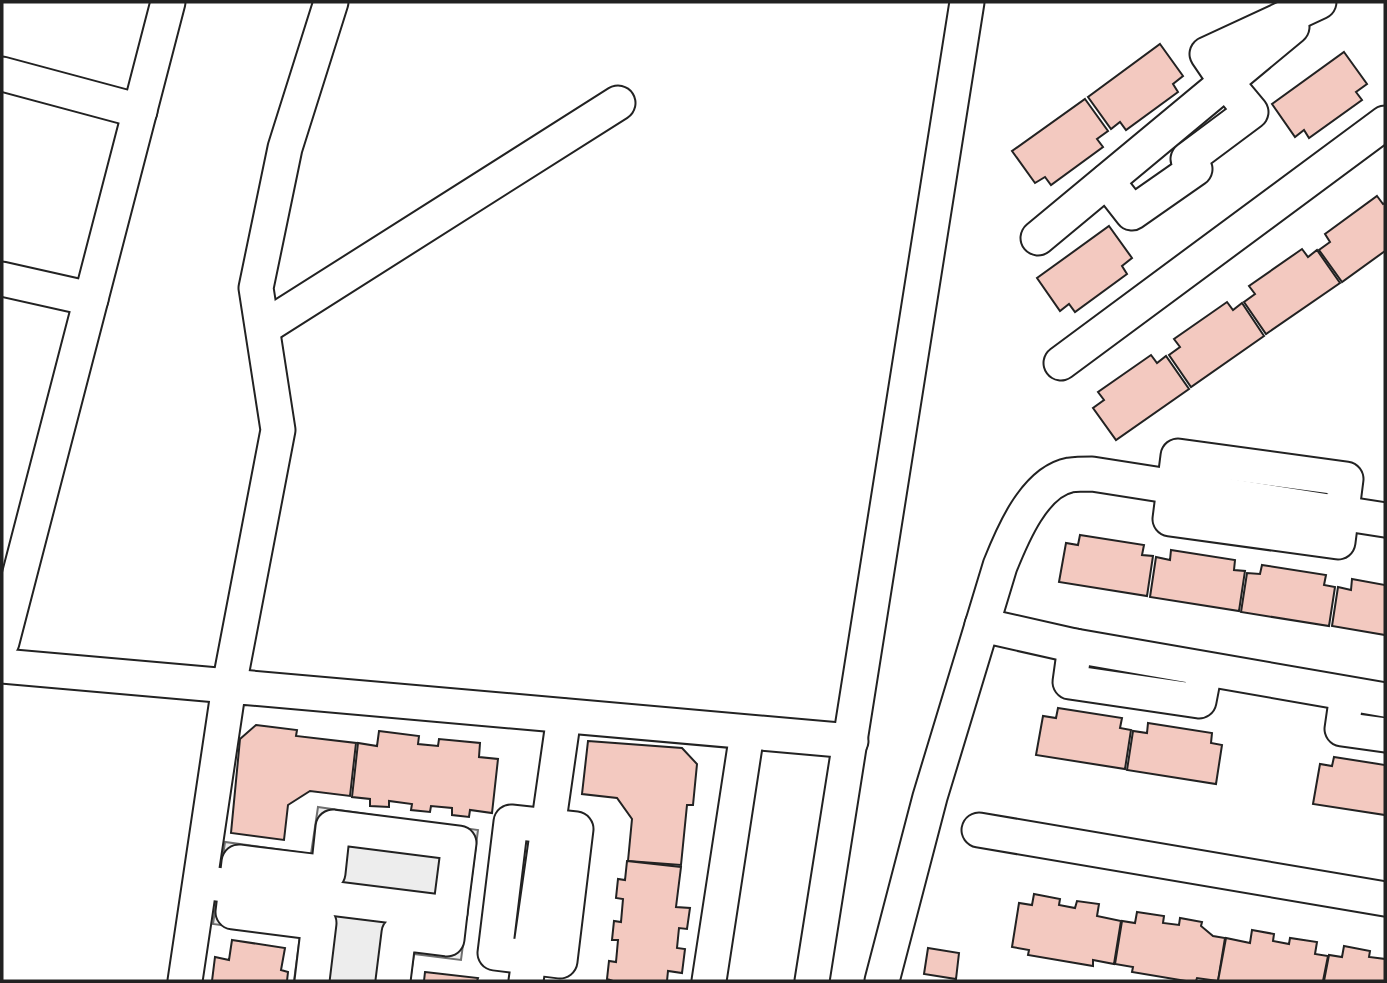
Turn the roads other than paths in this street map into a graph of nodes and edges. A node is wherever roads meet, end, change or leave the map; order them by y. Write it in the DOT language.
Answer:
graph roads {
  1 [pos="168,2"];
  2 [pos="331,2"];
  3 [pos="967,2"];
  4 [pos="1321,2"];
  5 [pos="2,74"];
  6 [pos="1226,82"];
  7 [pos="618,103"];
  8 [pos="139,111"];
  9 [pos="1385,123"];
  10 [pos="1107,181"];
  11 [pos="1038,238"];
  12 [pos="2,279"];
  13 [pos="91,299"];
  14 [pos="263,328"];
  15 [pos="1061,363"];
  16 [pos="1174,487"];
  17 [pos="1342,513"];
  18 [pos="1385,520"];
  19 [pos="982,625"];
  20 [pos="2,642"];
  21 [pos="2,666"];
  22 [pos="229,686"];
  23 [pos="1347,694"];
  24 [pos="1385,700"];
  25 [pos="564,716"];
  26 [pos="747,733"];
  27 [pos="1385,735"];
  28 [pos="851,741"];
  29 [pos="548,826"];
  30 [pos="979,830"];
  31 [pos="200,882"];
  32 [pos="236,887"];
  33 [pos="1385,899"];
  34 [pos="450,913"];
  35 [pos="527,969"];
  36 [pos="185,981"];
  37 [pos="312,981"];
  38 [pos="393,981"];
  39 [pos="709,981"];
  40 [pos="812,981"];
  41 [pos="882,981"];
  1 -- 8 [label="street"];
  2 -- 14 [label="street"];
  3 -- 28 [label="street"];
  4 -- 6 [label="street"];
  5 -- 8 [label="street"];
  6 -- 10 [label="street"];
  6 -- 10 [label="street"];
  7 -- 14 [label="street"];
  8 -- 13 [label="street"];
  9 -- 15 [label="street"];
  10 -- 11 [label="street"];
  12 -- 13 [label="street"];
  13 -- 20 [label="street"];
  14 -- 22 [label="street"];
  16 -- 17 [label="street"];
  16 -- 17 [label="street"];
  16 -- 19 [label="street"];
  17 -- 18 [label="street"];
  19 -- 23 [label="street"];
  19 -- 41 [label="street"];
  21 -- 22 [label="street"];
  22 -- 25 [label="street"];
  22 -- 31 [label="street"];
  23 -- 24 [label="street"];
  23 -- 27 [label="street"];
  25 -- 26 [label="street"];
  25 -- 29 [label="street"];
  26 -- 28 [label="street"];
  26 -- 39 [label="street"];
  28 -- 40 [label="street"];
  29 -- 35 [label="street"];
  29 -- 35 [label="street"];
  30 -- 33 [label="street"];
  31 -- 32 [label="street"];
  31 -- 36 [label="street"];
  32 -- 34 [label="street"];
  32 -- 34 [label="street"];
  32 -- 37 [label="street"];
  34 -- 38 [label="street"];
}
